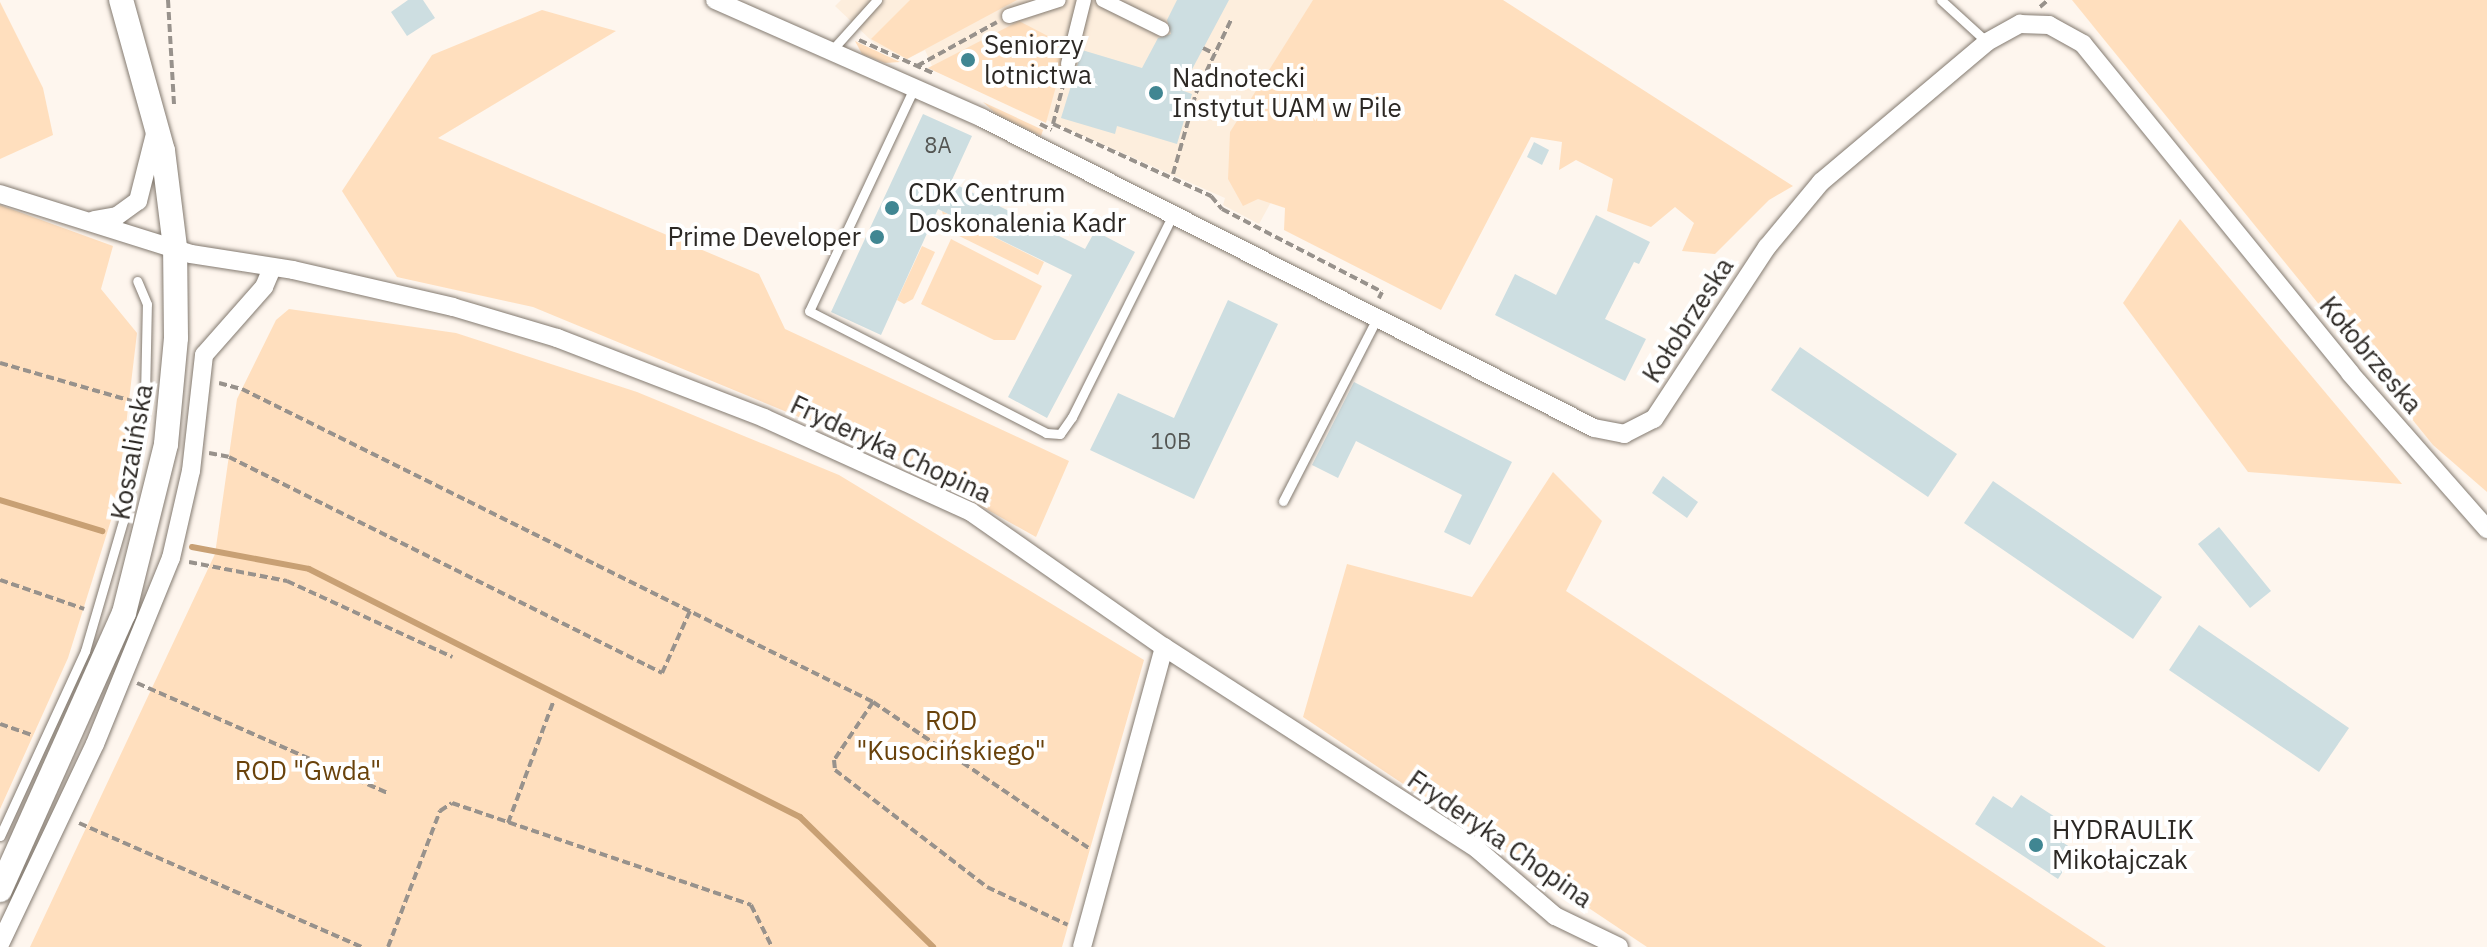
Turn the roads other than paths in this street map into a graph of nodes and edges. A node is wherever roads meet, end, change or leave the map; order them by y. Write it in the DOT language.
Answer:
graph roads {
  1 [pos="121,0"];
  2 [pos="715,0"];
  3 [pos="877,0"];
  4 [pos="1059,0"];
  5 [pos="1084,0"];
  6 [pos="1103,0"];
  7 [pos="1941,0"];
  8 [pos="1009,16"];
  9 [pos="1162,29"];
  10 [pos="1987,42"];
  11 [pos="829,52"];
  12 [pos="1068,64"];
  13 [pos="914,88"];
  14 [pos="157,124"];
  15 [pos="0,194"];
  16 [pos="1174,212"];
  17 [pos="90,221"];
  18 [pos="175,247"];
  19 [pos="272,268"];
  20 [pos="137,281"];
  21 [pos="1374,314"];
  22 [pos="1283,501"];
  23 [pos="2487,529"];
  24 [pos="1164,647"];
  25 [pos="0,836"];
  26 [pos="0,890"];
  27 [pos="0,944"];
  28 [pos="1082,947"];
  29 [pos="1619,947"];
  1 -- 14 [label="street, Koszalińska"];
  2 -- 11 [label="street, Kołobrzeska"];
  3 -- 11 [label="lane"];
  4 -- 8 [label="street"];
  5 -- 12 [label="street"];
  6 -- 9 [label="street"];
  7 -- 10 [label="lane"];
  10 -- 21 [label="street, Kołobrzeska"];
  10 -- 23 [label="street, Kołobrzeska"];
  11 -- 13 [label="street, Kołobrzeska"];
  13 -- 16 [label="street, Kołobrzeska"];
  13 -- 16 [label="lane"];
  14 -- 17 [label="street"];
  14 -- 18 [label="street, Koszalińska"];
  15 -- 17 [label="street, Fryderyka Chopina"];
  16 -- 21 [label="street, Kołobrzeska"];
  17 -- 18 [label="street, Fryderyka Chopina"];
  18 -- 19 [label="street, Fryderyka Chopina"];
  18 -- 26 [label="street, Koszalińska"];
  19 -- 24 [label="street, Fryderyka Chopina"];
  19 -- 27 [label="street"];
  20 -- 25 [label="lane"];
  21 -- 22 [label="lane"];
  24 -- 28 [label="street"];
  24 -- 29 [label="street, Fryderyka Chopina"];
}
